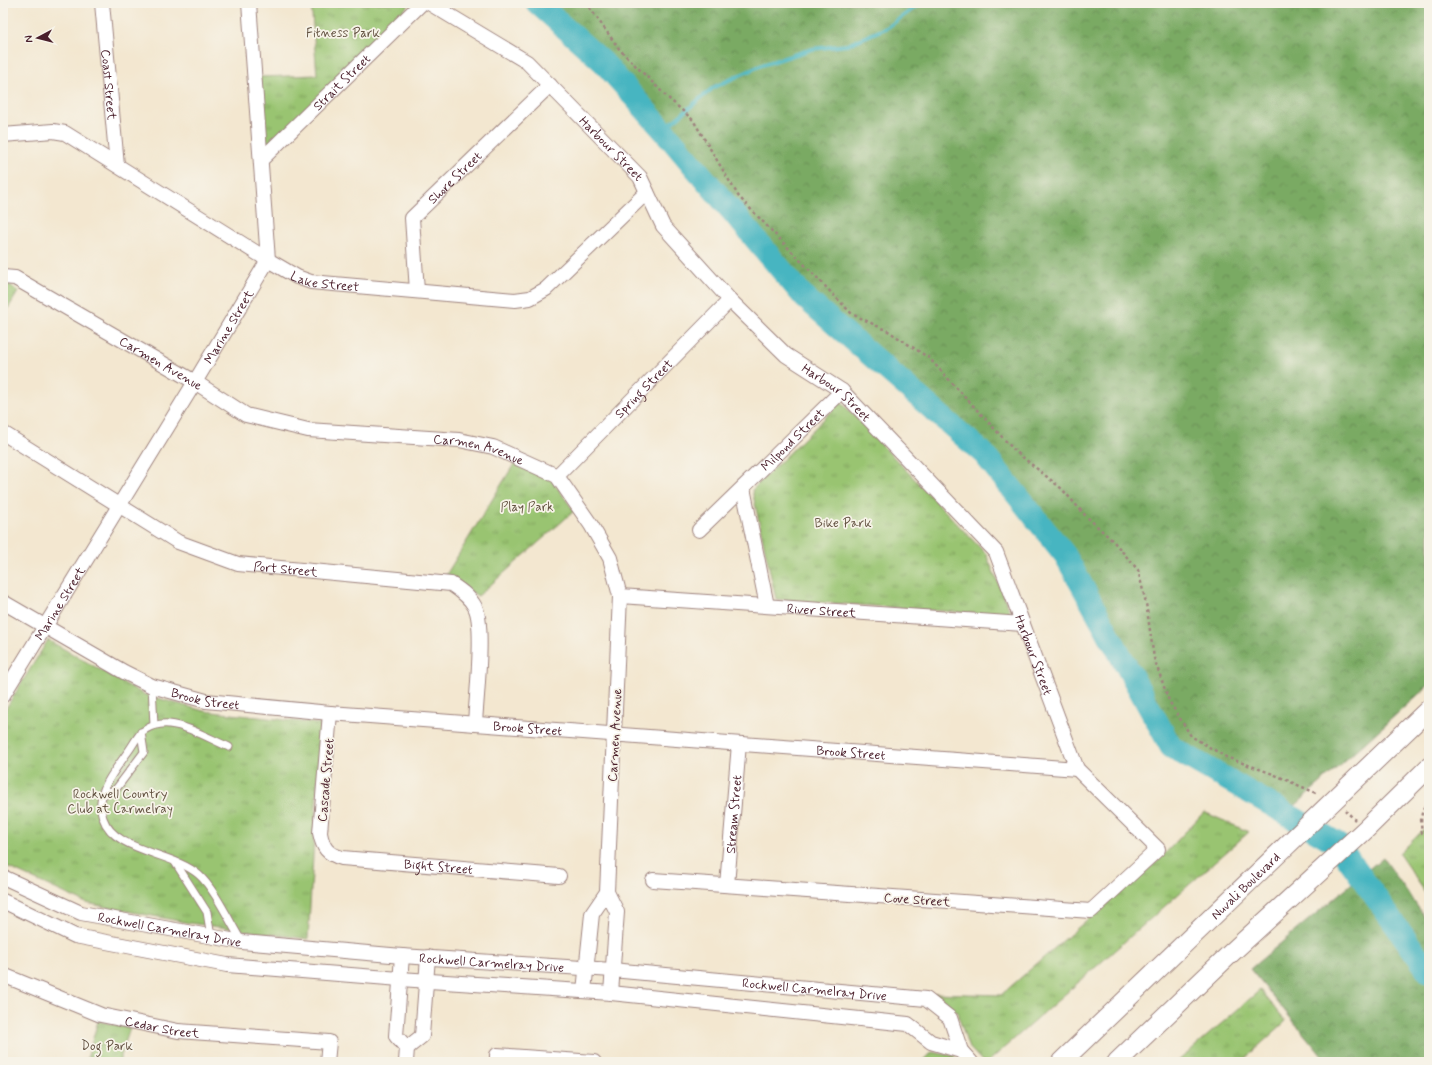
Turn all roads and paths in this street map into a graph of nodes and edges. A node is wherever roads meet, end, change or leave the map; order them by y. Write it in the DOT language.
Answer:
graph roads {
  1 [pos="102,3"];
  2 [pos="249,3"];
  3 [pos="422,3"];
  4 [pos="429,3"];
  5 [pos="586,3"];
  6 [pos="550,85"];
  7 [pos="3,135"];
  8 [pos="261,160"];
  9 [pos="116,166"];
  10 [pos="647,192"];
  11 [pos="268,260"];
  12 [pos="3,277"];
  13 [pos="417,291"];
  14 [pos="730,300"];
  15 [pos="195,382"];
  16 [pos="842,391"];
  17 [pos="3,433"];
  18 [pos="557,476"];
  19 [pos="743,488"];
  20 [pos="119,506"];
  21 [pos="699,530"];
  22 [pos="620,596"];
  23 [pos="3,602"];
  24 [pos="767,606"];
  25 [pos="1023,624"];
  26 [pos="45,626"];
  27 [pos="152,686"];
  28 [pos="3,695"];
  29 [pos="1429,709"];
  30 [pos="330,713"];
  31 [pos="475,724"];
  32 [pos="154,725"];
  33 [pos="141,732"];
  34 [pos="615,734"];
  35 [pos="740,744"];
  36 [pos="229,746"];
  37 [pos="1429,767"];
  38 [pos="1077,769"];
  39 [pos="101,796"];
  40 [pos="1429,803"];
  41 [pos="1328,805"];
  42 [pos="1361,834"];
  43 [pos="1429,834"];
  44 [pos="323,846"];
  45 [pos="1158,849"];
  46 [pos="173,861"];
  47 [pos="559,876"];
  48 [pos="3,877"];
  49 [pos="652,880"];
  50 [pos="727,885"];
  51 [pos="606,892"];
  52 [pos="3,901"];
  53 [pos="211,937"];
  54 [pos="242,942"];
  55 [pos="402,956"];
  56 [pos="428,958"];
  57 [pos="586,968"];
  58 [pos="612,970"];
  59 [pos="3,976"];
  60 [pos="400,979"];
  61 [pos="426,981"];
  62 [pos="584,991"];
  63 [pos="611,993"];
  64 [pos="961,1050"];
  65 [pos="406,1055"];
  66 [pos="497,1059"];
  67 [pos="327,1062"];
  68 [pos="594,1062"];
  69 [pos="971,1062"];
  70 [pos="1061,1062"];
  71 [pos="1117,1062"];
  1 -- 9 [label="street, Coast Street"];
  2 -- 8 [label="street"];
  3 -- 8 [label="street, Strait Street"];
  4 -- 6 [label="street, Harbour Street"];
  5 -- 41 [label="path"];
  6 -- 10 [label="street, Harbour Street"];
  6 -- 13 [label="street, Shore Street"];
  7 -- 9 [label="street, Lake Street"];
  8 -- 11 [label="street"];
  9 -- 11 [label="street, Lake Street"];
  10 -- 13 [label="street, Lake Street"];
  10 -- 14 [label="street, Harbour Street"];
  11 -- 13 [label="street, Lake Street"];
  11 -- 15 [label="street, Marine Street"];
  12 -- 15 [label="street, Carmen Avenue"];
  14 -- 16 [label="street, Harbour Street"];
  14 -- 18 [label="street, Spring Street"];
  15 -- 18 [label="street, Carmen Avenue"];
  15 -- 20 [label="street, Marine Street"];
  16 -- 19 [label="street, Milpond Street"];
  16 -- 25 [label="street, Harbour Street"];
  17 -- 20 [label="street, Port Street"];
  18 -- 22 [label="street, Carmen Avenue"];
  19 -- 21 [label="street, Milpond Street"];
  19 -- 24 [label="street"];
  20 -- 26 [label="street, Marine Street"];
  20 -- 31 [label="street, Port Street"];
  22 -- 24 [label="street, River Street"];
  22 -- 34 [label="street, Carmen Avenue"];
  23 -- 26 [label="street, Brook Street"];
  24 -- 25 [label="street, River Street"];
  25 -- 38 [label="street, Harbour Street"];
  26 -- 27 [label="street, Brook Street"];
  26 -- 28 [label="street, Marine Street"];
  27 -- 30 [label="street, Brook Street"];
  27 -- 32 [label="lane"];
  29 -- 41 [label="street, Nuvali Boulevard"];
  30 -- 31 [label="street, Brook Street"];
  30 -- 44 [label="street, Cascade Street"];
  31 -- 34 [label="street, Brook Street"];
  32 -- 33 [label="lane"];
  32 -- 36 [label="lane"];
  33 -- 39 [label="lane"];
  33 -- 39 [label="lane"];
  34 -- 35 [label="street, Brook Street"];
  34 -- 51 [label="street, Carmen Avenue"];
  35 -- 38 [label="street, Brook Street"];
  35 -- 50 [label="street, Stream Street"];
  37 -- 42 [label="street"];
  38 -- 45 [label="street, Harbour Street"];
  39 -- 46 [label="lane"];
  40 -- 43 [label="path"];
  41 -- 42 [label="path"];
  41 -- 70 [label="street, Nuvali Boulevard"];
  42 -- 71 [label="street"];
  44 -- 47 [label="street, Bight Street"];
  45 -- 50 [label="street, Cove Street"];
  46 -- 53 [label="lane"];
  46 -- 54 [label="lane"];
  48 -- 53 [label="street, Rockwell Carmelray Drive"];
  49 -- 50 [label="street, Cove Street"];
  51 -- 57 [label="street, Carmen Avenue"];
  51 -- 58 [label="street"];
  52 -- 60 [label="street, Rockwell Carmelray Drive"];
  53 -- 54 [label="street, Rockwell Carmelray Drive"];
  54 -- 55 [label="street, Rockwell Carmelray Drive"];
  55 -- 56 [label="street, Rockwell Carmelray Drive"];
  55 -- 60 [label="street"];
  56 -- 57 [label="street, Rockwell Carmelray Drive"];
  56 -- 61 [label="street"];
  57 -- 58 [label="street, Rockwell Carmelray Drive"];
  57 -- 62 [label="street, Carmen Avenue"];
  58 -- 63 [label="street"];
  58 -- 64 [label="street, Rockwell Carmelray Drive"];
  59 -- 67 [label="street, Cedar Street"];
  60 -- 61 [label="street, Rockwell Carmelray Drive"];
  60 -- 65 [label="street"];
  61 -- 62 [label="street, Rockwell Carmelray Drive"];
  61 -- 65 [label="street"];
  62 -- 63 [label="street, Rockwell Carmelray Drive"];
  63 -- 64 [label="street, Rockwell Carmelray Drive"];
  64 -- 69 [label="street, Rockwell Carmelray Drive"];
  66 -- 68 [label="street"];
}
